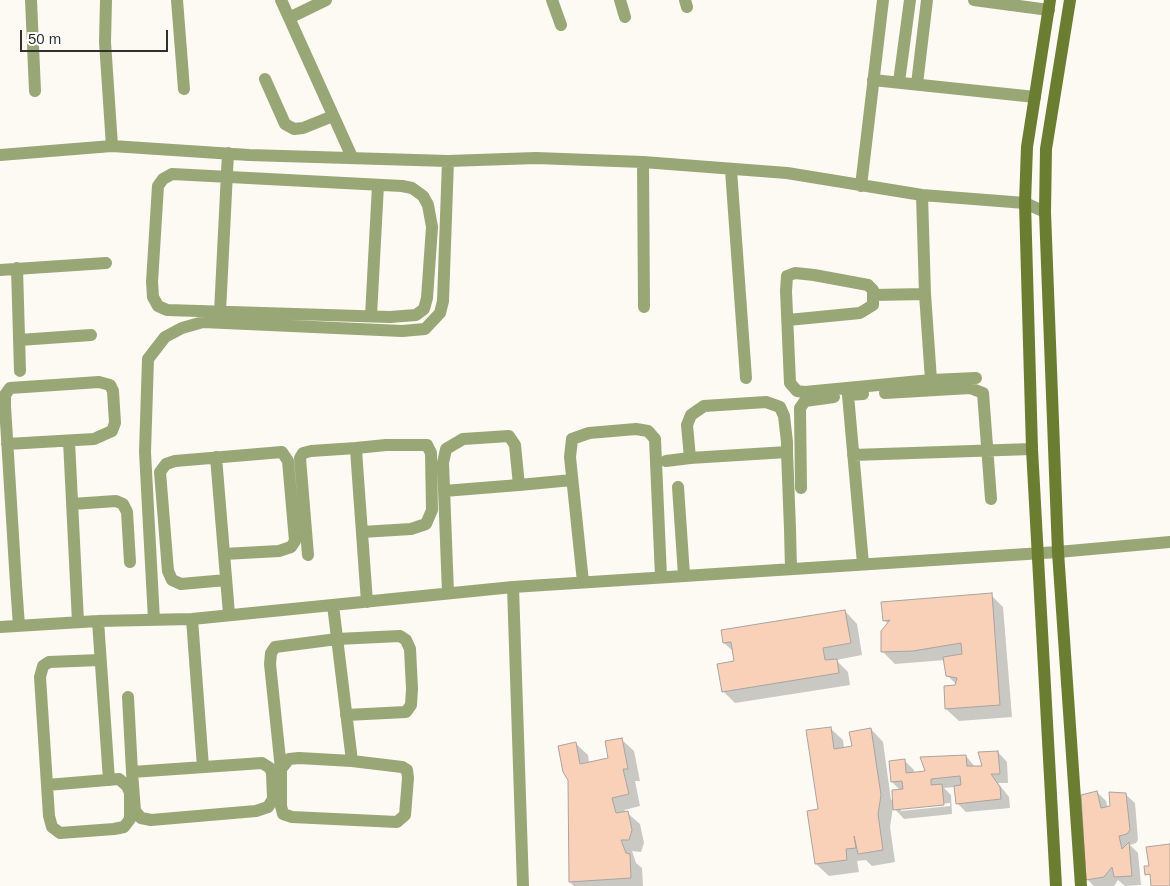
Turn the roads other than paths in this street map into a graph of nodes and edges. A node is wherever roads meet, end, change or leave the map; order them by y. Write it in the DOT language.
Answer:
graph roads {
  1 [pos="31,0"];
  2 [pos="106,0"];
  3 [pos="177,0"];
  4 [pos="281,0"];
  5 [pos="326,0"];
  6 [pos="552,0"];
  7 [pos="620,0"];
  8 [pos="883,0"];
  9 [pos="910,0"];
  10 [pos="927,0"];
  11 [pos="974,0"];
  12 [pos="1070,0"];
  13 [pos="1050,5"];
  14 [pos="625,17"];
  15 [pos="289,18"];
  16 [pos="561,25"];
  17 [pos="265,79"];
  18 [pos="873,80"];
  19 [pos="899,82"];
  20 [pos="917,84"];
  21 [pos="184,89"];
  22 [pos="35,91"];
  23 [pos="1035,97"];
  24 [pos="334,116"];
  25 [pos="112,146"];
  26 [pos="228,153"];
  27 [pos="0,155"];
  28 [pos="352,157"];
  29 [pos="448,162"];
  30 [pos="643,162"];
  31 [pos="731,170"];
  32 [pos="227,177"];
  33 [pos="378,185"];
  34 [pos="861,186"];
  35 [pos="922,195"];
  36 [pos="1024,203"];
  37 [pos="1045,212"];
  38 [pos="106,263"];
  39 [pos="17,268"];
  40 [pos="0,270"];
  41 [pos="925,294"];
  42 [pos="873,295"];
  43 [pos="644,307"];
  44 [pos="220,312"];
  45 [pos="372,316"];
  46 [pos="788,320"];
  47 [pos="91,335"];
  48 [pos="19,340"];
  49 [pos="20,371"];
  50 [pos="746,378"];
  51 [pos="976,378"];
  52 [pos="931,380"];
  53 [pos="848,395"];
  54 [pos="69,441"];
  55 [pos="7,444"];
  56 [pos="356,448"];
  57 [pos="1032,449"];
  58 [pos="988,451"];
  59 [pos="787,452"];
  60 [pos="853,455"];
  61 [pos="216,457"];
  62 [pos="690,458"];
  63 [pos="666,460"];
  64 [pos="572,480"];
  65 [pos="519,485"];
  66 [pos="678,487"];
  67 [pos="801,488"];
  68 [pos="444,491"];
  69 [pos="991,499"];
  70 [pos="72,504"];
  71 [pos="362,532"];
  72 [pos="1170,542"];
  73 [pos="1058,552"];
  74 [pos="1039,553"];
  75 [pos="224,554"];
  76 [pos="308,555"];
  77 [pos="130,562"];
  78 [pos="862,564"];
  79 [pos="791,569"];
  80 [pos="684,576"];
  81 [pos="661,577"];
  82 [pos="226,580"];
  83 [pos="582,582"];
  84 [pos="513,587"];
  85 [pos="448,593"];
  86 [pos="367,602"];
  87 [pos="333,605"];
  88 [pos="229,614"];
  89 [pos="192,619"];
  90 [pos="154,620"];
  91 [pos="98,621"];
  92 [pos="78,622"];
  93 [pos="20,626"];
  94 [pos="0,627"];
  95 [pos="337,639"];
  96 [pos="100,660"];
  97 [pos="128,697"];
  98 [pos="346,715"];
  99 [pos="352,761"];
  100 [pos="203,767"];
  101 [pos="281,769"];
  102 [pos="132,772"];
  103 [pos="109,780"];
  104 [pos="47,785"];
  105 [pos="523,886"];
  106 [pos="1056,886"];
  107 [pos="1081,886"];
  1 -- 22 [label="street"];
  2 -- 25 [label="street"];
  3 -- 21 [label="street"];
  4 -- 15 [label="street"];
  5 -- 15 [label="street"];
  6 -- 16 [label="street"];
  7 -- 14 [label="street"];
  8 -- 18 [label="street"];
  9 -- 19 [label="street"];
  10 -- 20 [label="street"];
  11 -- 13 [label="street"];
  12 -- 37 [label="street"];
  13 -- 23 [label="street"];
  15 -- 24 [label="street"];
  17 -- 24 [label="street"];
  18 -- 19 [label="street"];
  18 -- 34 [label="street"];
  19 -- 20 [label="street"];
  20 -- 23 [label="street"];
  23 -- 36 [label="street"];
  24 -- 28 [label="street"];
  25 -- 26 [label="street"];
  25 -- 27 [label="street"];
  26 -- 28 [label="street"];
  26 -- 32 [label="street"];
  28 -- 29 [label="street"];
  29 -- 30 [label="street"];
  29 -- 90 [label="street"];
  30 -- 31 [label="street"];
  30 -- 43 [label="street"];
  31 -- 34 [label="street"];
  31 -- 50 [label="street"];
  32 -- 33 [label="street"];
  32 -- 44 [label="street"];
  32 -- 44 [label="street"];
  33 -- 45 [label="street"];
  33 -- 45 [label="street"];
  34 -- 35 [label="street"];
  35 -- 36 [label="street"];
  35 -- 41 [label="street"];
  36 -- 37 [label="street"];
  36 -- 57 [label="street"];
  37 -- 73 [label="street"];
  38 -- 39 [label="street"];
  39 -- 40 [label="street"];
  39 -- 48 [label="street"];
  41 -- 42 [label="street"];
  41 -- 52 [label="street"];
  42 -- 46 [label="street"];
  42 -- 46 [label="street"];
  44 -- 45 [label="street"];
  46 -- 52 [label="street"];
  47 -- 48 [label="street"];
  48 -- 49 [label="street"];
  51 -- 52 [label="street"];
  53 -- 58 [label="street"];
  53 -- 60 [label="street"];
  53 -- 67 [label="street"];
  54 -- 55 [label="street"];
  54 -- 55 [label="street"];
  54 -- 70 [label="street"];
  55 -- 93 [label="street"];
  56 -- 71 [label="street"];
  56 -- 71 [label="street"];
  56 -- 76 [label="street"];
  57 -- 58 [label="street"];
  57 -- 74 [label="street"];
  58 -- 60 [label="street"];
  58 -- 69 [label="street"];
  59 -- 62 [label="street"];
  59 -- 62 [label="street"];
  59 -- 79 [label="street"];
  60 -- 78 [label="street"];
  61 -- 75 [label="street"];
  61 -- 75 [label="street"];
  61 -- 82 [label="street"];
  62 -- 63 [label="street"];
  64 -- 65 [label="street"];
  64 -- 81 [label="street"];
  64 -- 83 [label="street"];
  65 -- 68 [label="street"];
  65 -- 68 [label="street"];
  66 -- 80 [label="street"];
  68 -- 85 [label="street"];
  70 -- 77 [label="street"];
  70 -- 92 [label="street"];
  71 -- 86 [label="street"];
  72 -- 73 [label="street"];
  73 -- 74 [label="street"];
  73 -- 107 [label="street"];
  74 -- 78 [label="street"];
  74 -- 106 [label="street"];
  75 -- 82 [label="street"];
  78 -- 79 [label="street"];
  79 -- 80 [label="street"];
  80 -- 81 [label="street"];
  81 -- 83 [label="street"];
  82 -- 88 [label="street"];
  83 -- 84 [label="street"];
  84 -- 85 [label="street"];
  84 -- 105 [label="street"];
  85 -- 86 [label="street"];
  86 -- 87 [label="street"];
  87 -- 88 [label="street"];
  87 -- 95 [label="street"];
  88 -- 89 [label="street"];
  89 -- 90 [label="street"];
  89 -- 100 [label="street"];
  90 -- 91 [label="street"];
  91 -- 92 [label="street"];
  91 -- 96 [label="street"];
  92 -- 93 [label="street"];
  93 -- 94 [label="street"];
  95 -- 98 [label="street"];
  95 -- 98 [label="street"];
  95 -- 101 [label="street"];
  96 -- 103 [label="street"];
  96 -- 104 [label="street"];
  97 -- 102 [label="street"];
  98 -- 99 [label="street"];
  99 -- 101 [label="street"];
  99 -- 101 [label="street"];
  100 -- 102 [label="street"];
  100 -- 102 [label="street"];
  103 -- 104 [label="street"];
  103 -- 104 [label="street"];
}
